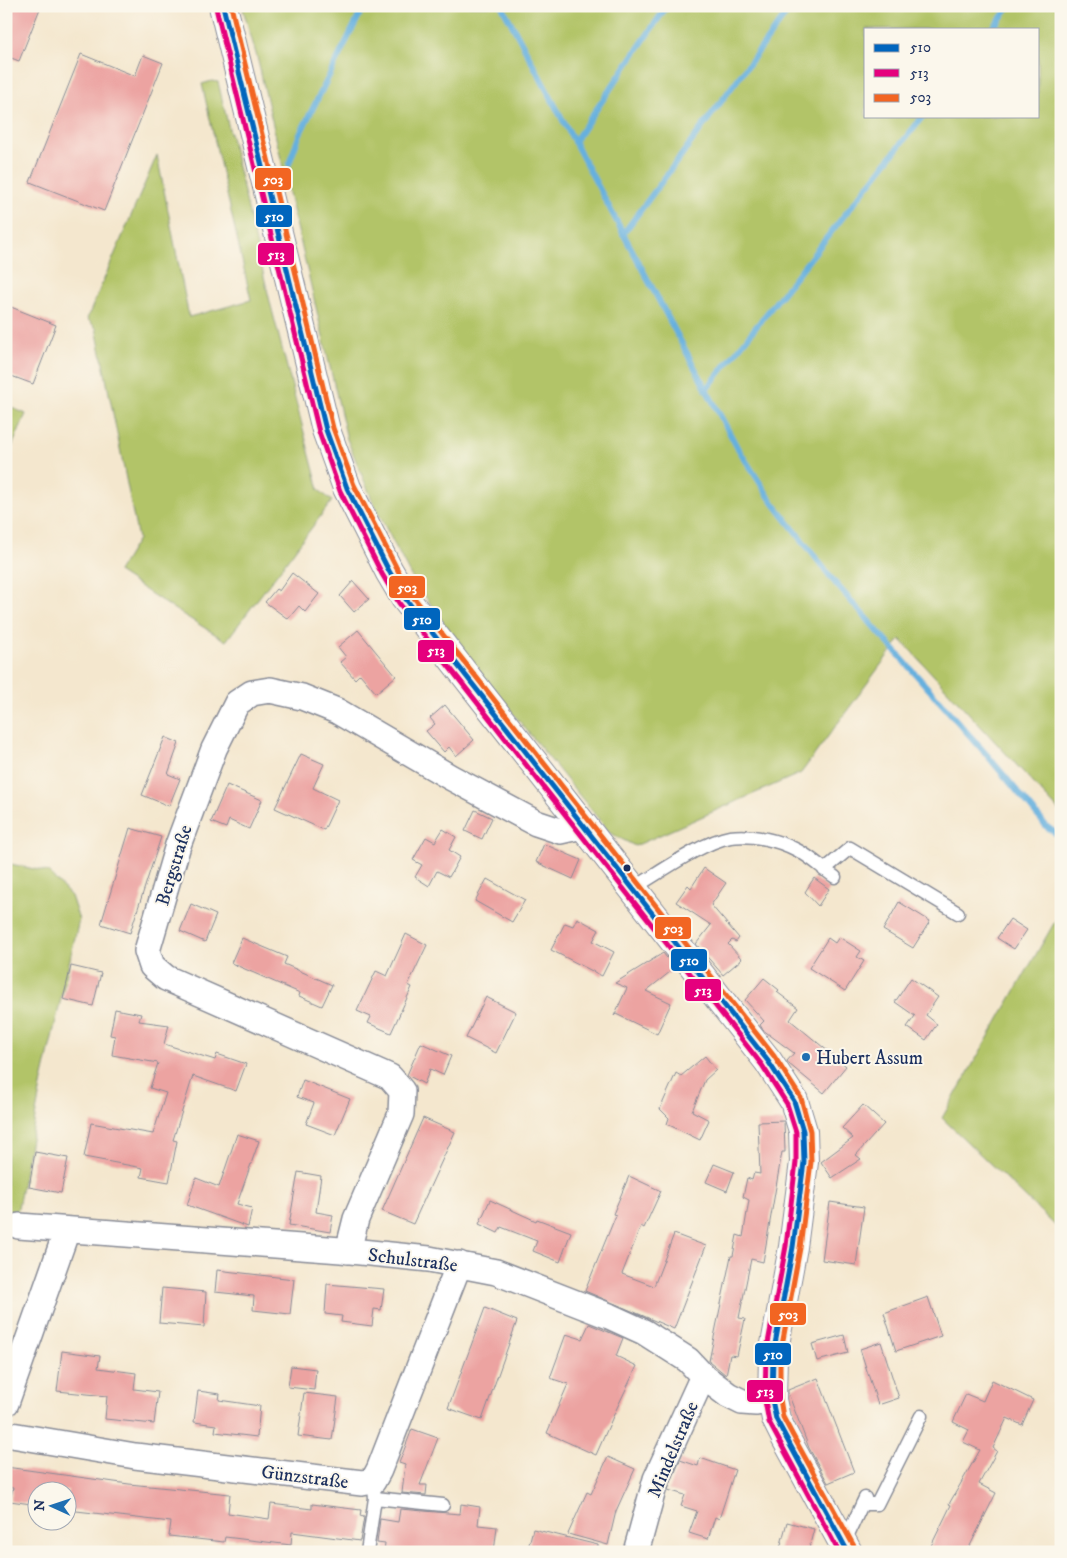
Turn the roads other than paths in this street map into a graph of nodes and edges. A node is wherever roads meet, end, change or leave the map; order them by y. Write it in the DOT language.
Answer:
graph roads {
  1 [pos="223,6"];
  2 [pos="582,826"];
  3 [pos="824,870"];
  4 [pos="835,877"];
  5 [pos="632,889"];
  6 [pos="958,913"];
  7 [pos="19,1226"];
  8 [pos="67,1230"];
  9 [pos="348,1251"];
  10 [pos="458,1264"];
  11 [pos="703,1376"];
  12 [pos="772,1400"];
  13 [pos="6,1403"];
  14 [pos="921,1416"];
  15 [pos="6,1434"];
  16 [pos="374,1490"];
  17 [pos="443,1505"];
  18 [pos="846,1547"];
  19 [pos="367,1552"];
  20 [pos="636,1552"];
  1 -- 2 [label="street"];
  2 -- 5 [label="street"];
  2 -- 9 [label="street, Bergstraße"];
  3 -- 4 [label="lane"];
  3 -- 5 [label="lane"];
  3 -- 6 [label="lane"];
  5 -- 12 [label="street"];
  7 -- 8 [label="street, Schulstraße"];
  8 -- 9 [label="street, Schulstraße"];
  8 -- 13 [label="street"];
  9 -- 10 [label="street, Schulstraße"];
  10 -- 11 [label="street, Schulstraße"];
  10 -- 16 [label="street, Günzstraße"];
  11 -- 12 [label="street, Schulstraße"];
  11 -- 20 [label="street, Mindelstraße"];
  12 -- 18 [label="street"];
  14 -- 18 [label="lane"];
  15 -- 16 [label="street, Günzstraße"];
  16 -- 17 [label="lane"];
  16 -- 19 [label="lane"];
}
